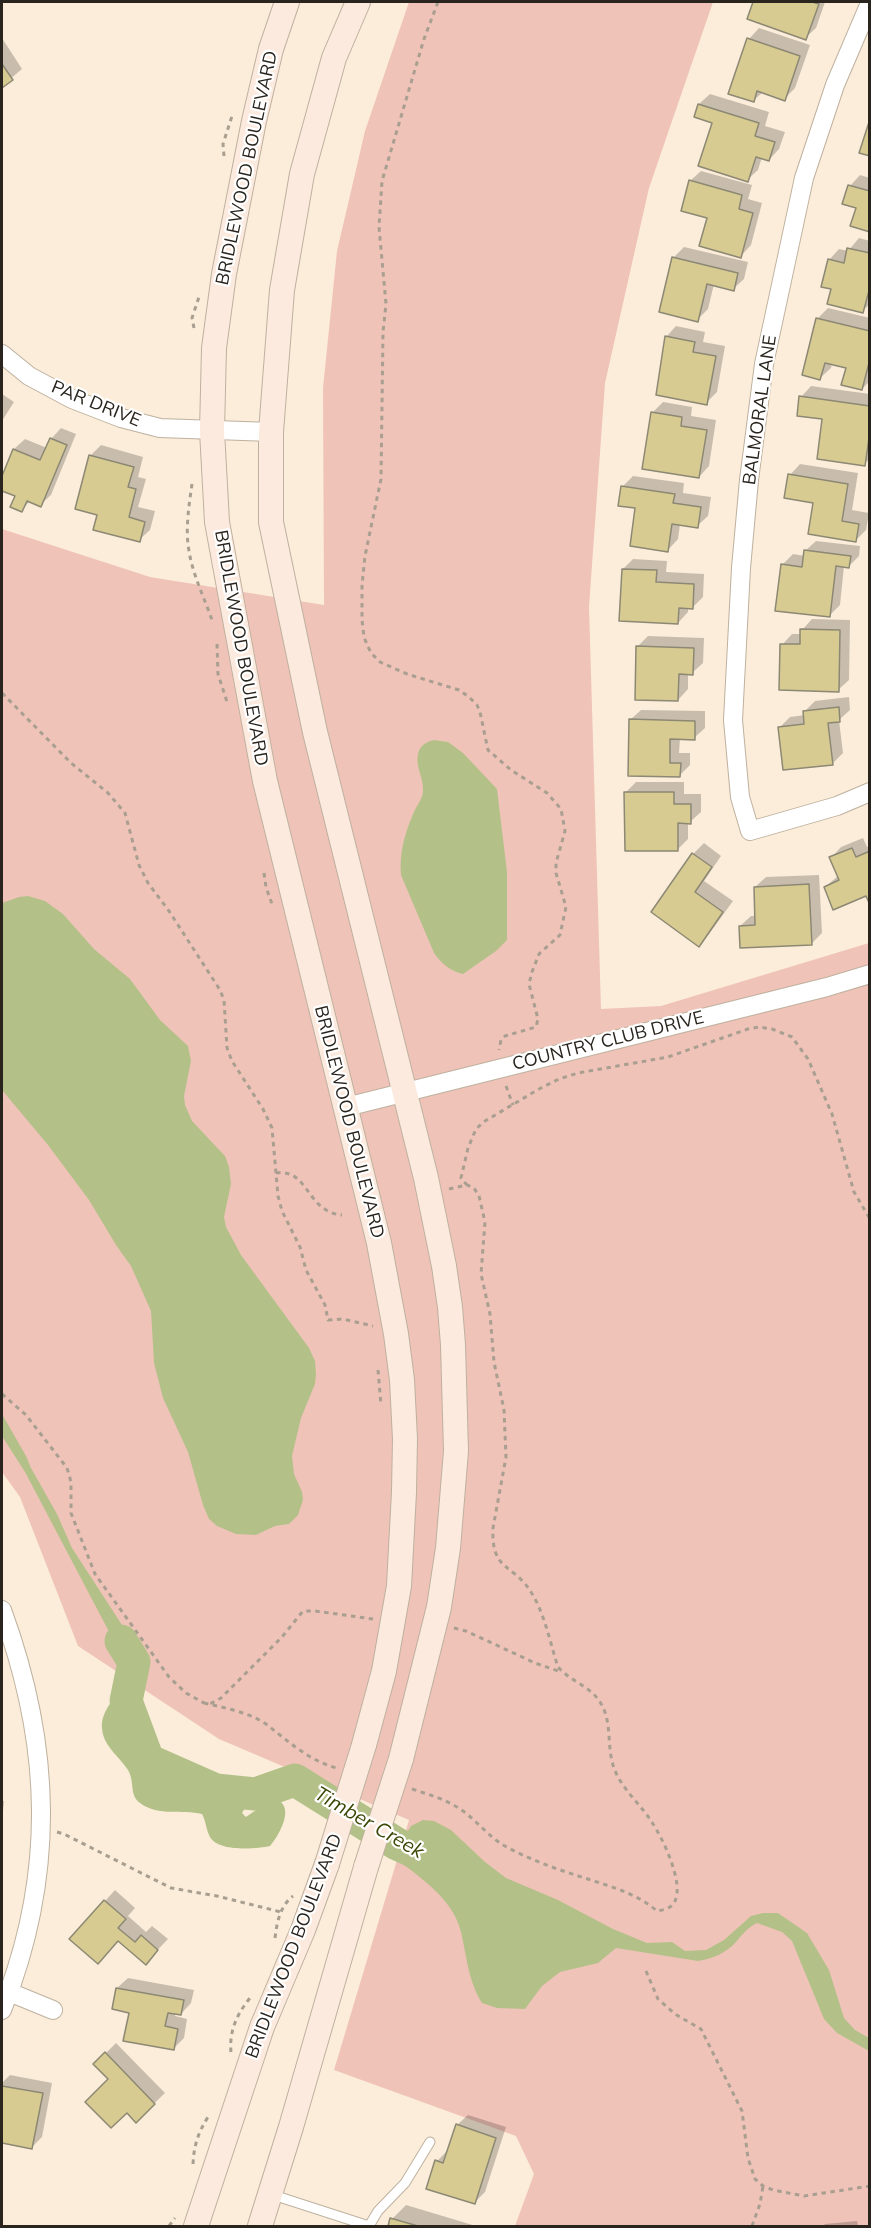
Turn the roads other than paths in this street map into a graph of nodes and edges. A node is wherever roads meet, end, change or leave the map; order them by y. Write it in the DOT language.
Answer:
graph roads {
  1 [pos="287,2"];
  2 [pos="358,2"];
  3 [pos="870,3"];
  4 [pos="2,354"];
  5 [pos="212,431"];
  6 [pos="271,432"];
  7 [pos="870,792"];
  8 [pos="870,974"];
  9 [pos="406,1091"];
  10 [pos="346,1107"];
  11 [pos="2,1610"];
  12 [pos="9,1992"];
  13 [pos="2,2010"];
  14 [pos="53,2010"];
  15 [pos="430,2142"];
  16 [pos="270,2194"];
  17 [pos="196,2226"];
  18 [pos="260,2226"];
  19 [pos="369,2226"];
  1 -- 5 [label="main road, BRIDLEWOOD BOULEVARD"];
  2 -- 6 [label="main road, BRIDLEWOOD BOULEVARD"];
  3 -- 7 [label="street, BALMORAL LANE"];
  4 -- 5 [label="street, PAR DRIVE"];
  5 -- 6 [label="street, PAR DRIVE"];
  5 -- 10 [label="main road, BRIDLEWOOD BOULEVARD"];
  6 -- 9 [label="main road, BRIDLEWOOD BOULEVARD"];
  8 -- 9 [label="street, COUNTRY CLUB DRIVE"];
  9 -- 10 [label="street, COUNTRY CLUB DRIVE"];
  9 -- 16 [label="main road, BRIDLEWOOD BOULEVARD, bridge"];
  10 -- 17 [label="main road, BRIDLEWOOD BOULEVARD, bridge"];
  11 -- 12 [label="street"];
  12 -- 13 [label="street"];
  12 -- 14 [label="street"];
  15 -- 19 [label="lane"];
  16 -- 18 [label="main road, BRIDLEWOOD BOULEVARD"];
  16 -- 19 [label="lane"];
}
